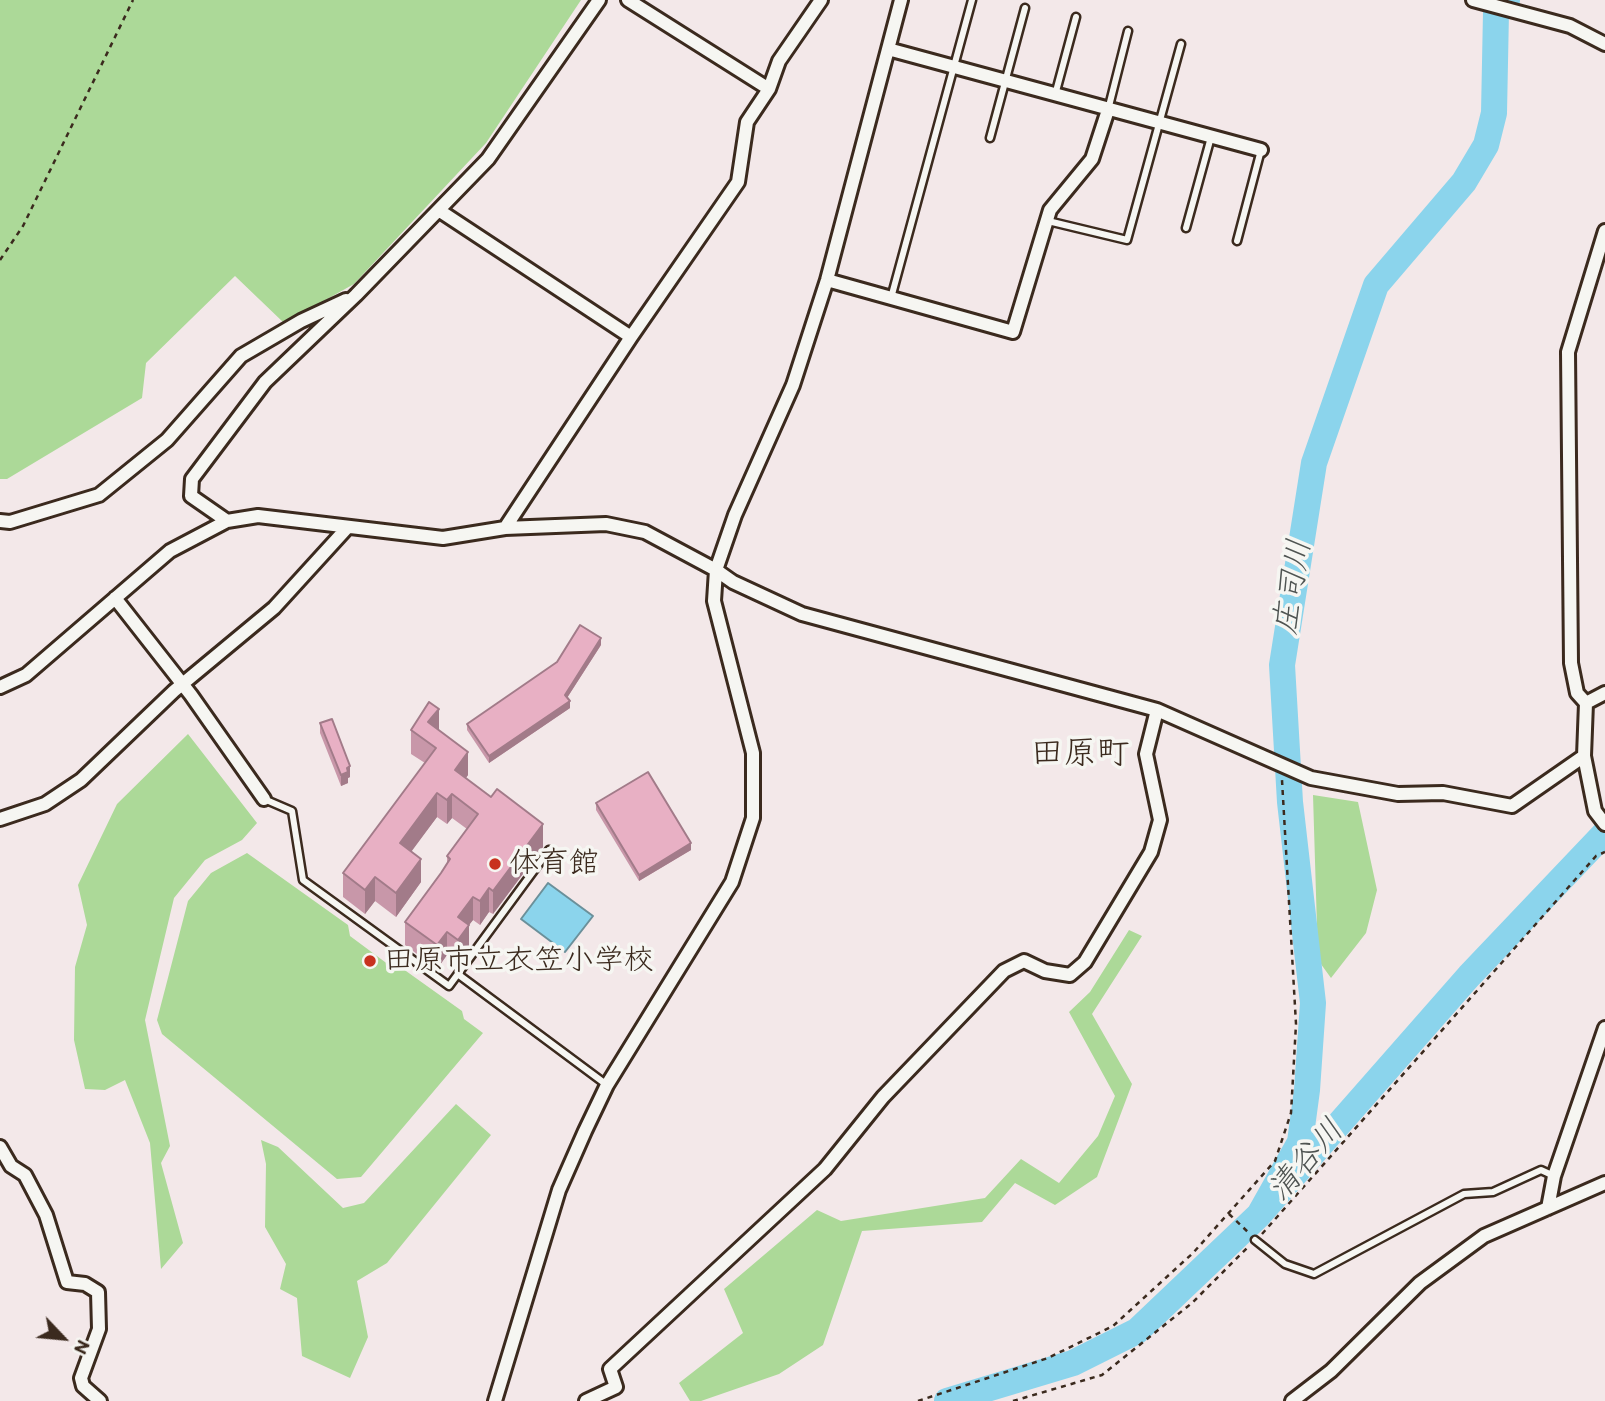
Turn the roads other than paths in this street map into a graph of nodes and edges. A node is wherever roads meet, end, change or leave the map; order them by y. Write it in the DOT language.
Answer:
graph roads {
  1 [pos="599,0"];
  2 [pos="628,0"];
  3 [pos="821,0"];
  4 [pos="901,0"];
  5 [pos="972,0"];
  6 [pos="1473,0"];
  7 [pos="1025,8"];
  8 [pos="1076,17"];
  9 [pos="1128,32"];
  10 [pos="1181,44"];
  11 [pos="1605,44"];
  12 [pos="888,49"];
  13 [pos="954,67"];
  14 [pos="1006,82"];
  15 [pos="769,89"];
  16 [pos="1055,95"];
  17 [pos="1108,110"];
  18 [pos="1160,124"];
  19 [pos="1211,137"];
  20 [pos="990,138"];
  21 [pos="1261,150"];
  22 [pos="440,211"];
  23 [pos="1047,221"];
  24 [pos="1186,228"];
  25 [pos="1605,231"];
  26 [pos="1237,241"];
  27 [pos="827,280"];
  28 [pos="356,295"];
  29 [pos="891,298"];
  30 [pos="631,337"];
  31 [pos="0,520"];
  32 [pos="226,521"];
  33 [pos="505,528"];
  34 [pos="346,529"];
  35 [pos="716,570"];
  36 [pos="115,598"];
  37 [pos="183,685"];
  38 [pos="0,687"];
  39 [pos="1605,693"];
  40 [pos="1586,703"];
  41 [pos="1157,710"];
  42 [pos="1584,756"];
  43 [pos="264,799"];
  44 [pos="0,819"];
  45 [pos="1605,824"];
  46 [pos="549,850"];
  47 [pos="458,975"];
  48 [pos="1605,1028"];
  49 [pos="607,1086"];
  50 [pos="0,1147"];
  51 [pos="1554,1176"];
  52 [pos="1605,1183"];
  53 [pos="1548,1208"];
  54 [pos="1255,1240"];
  55 [pos="100,1401"];
  56 [pos="495,1401"];
  57 [pos="586,1401"];
  58 [pos="1293,1401"];
  1 -- 22 [label="street"];
  2 -- 15 [label="street"];
  3 -- 15 [label="street"];
  4 -- 12 [label="street"];
  5 -- 13 [label="lane"];
  6 -- 11 [label="street"];
  7 -- 14 [label="lane"];
  8 -- 16 [label="lane"];
  9 -- 17 [label="lane"];
  10 -- 18 [label="lane"];
  12 -- 13 [label="street"];
  12 -- 27 [label="street"];
  13 -- 14 [label="street"];
  13 -- 29 [label="lane"];
  14 -- 16 [label="street"];
  14 -- 20 [label="lane"];
  15 -- 30 [label="street"];
  16 -- 17 [label="street"];
  17 -- 18 [label="street"];
  17 -- 23 [label="street"];
  18 -- 19 [label="street"];
  18 -- 23 [label="lane"];
  19 -- 21 [label="street"];
  19 -- 24 [label="lane"];
  21 -- 26 [label="lane"];
  22 -- 28 [label="street"];
  22 -- 30 [label="street"];
  23 -- 29 [label="street"];
  25 -- 40 [label="street"];
  27 -- 29 [label="street"];
  27 -- 35 [label="street"];
  28 -- 31 [label="street"];
  28 -- 32 [label="street"];
  30 -- 33 [label="street"];
  32 -- 34 [label="street"];
  32 -- 36 [label="street"];
  33 -- 34 [label="street"];
  33 -- 35 [label="street"];
  34 -- 37 [label="street"];
  35 -- 41 [label="street"];
  35 -- 49 [label="street"];
  36 -- 37 [label="street"];
  36 -- 38 [label="street"];
  37 -- 43 [label="street"];
  37 -- 44 [label="street"];
  39 -- 40 [label="street"];
  40 -- 42 [label="street"];
  41 -- 42 [label="street"];
  41 -- 57 [label="street"];
  42 -- 45 [label="street"];
  43 -- 47 [label="lane"];
  46 -- 47 [label="lane"];
  47 -- 49 [label="lane"];
  48 -- 51 [label="street"];
  49 -- 56 [label="street"];
  50 -- 55 [label="street"];
  51 -- 53 [label="street"];
  51 -- 54 [label="lane"];
  52 -- 53 [label="street"];
  53 -- 58 [label="street"];
}
